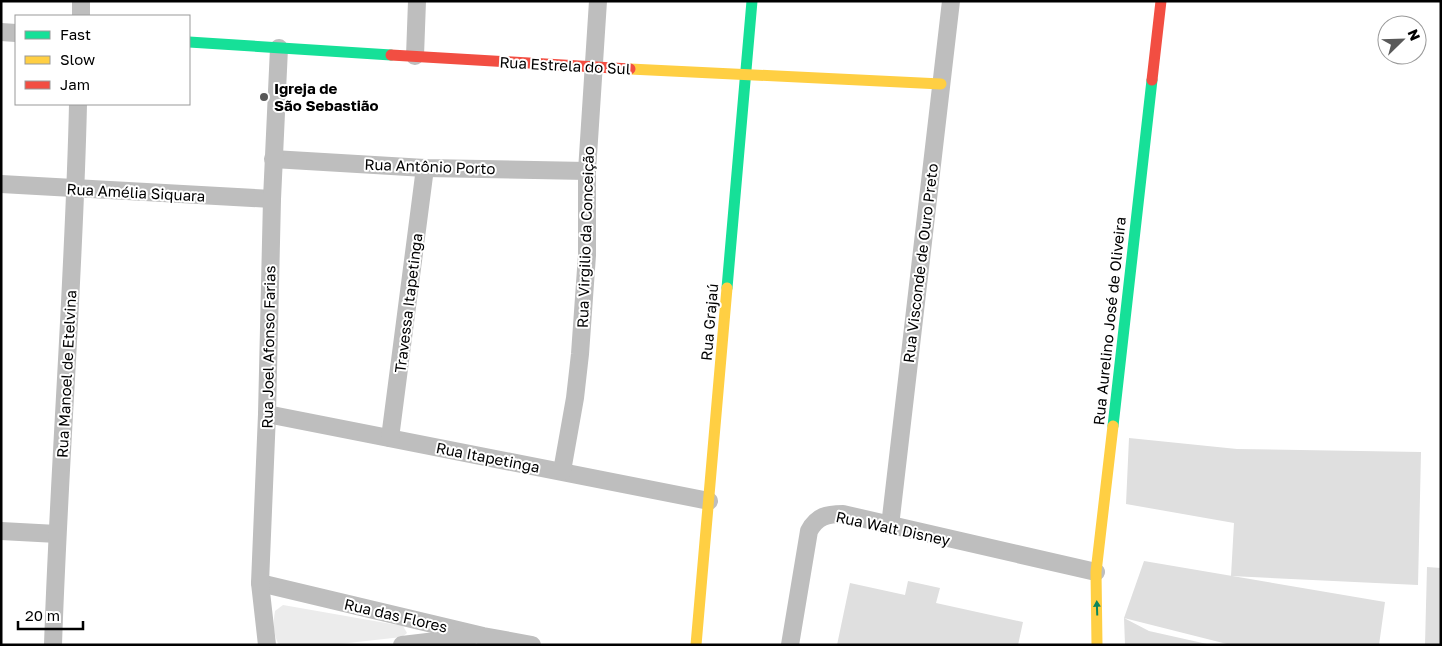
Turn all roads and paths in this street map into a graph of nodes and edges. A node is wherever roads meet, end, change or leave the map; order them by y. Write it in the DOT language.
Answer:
graph roads {
  1 [pos="81,1"];
  2 [pos="417,1"];
  3 [pos="598,1"];
  4 [pos="752,1"];
  5 [pos="951,1"];
  6 [pos="1160,1"];
  7 [pos="81,15"];
  8 [pos="1,32"];
  9 [pos="15,33"];
  10 [pos="190,42"];
  11 [pos="279,48"];
  12 [pos="415,56"];
  13 [pos="594,67"];
  14 [pos="745,75"];
  15 [pos="941,84"];
  16 [pos="78,105"];
  17 [pos="273,158"];
  18 [pos="425,168"];
  19 [pos="587,171"];
  20 [pos="1,184"];
  21 [pos="76,188"];
  22 [pos="272,199"];
  23 [pos="267,414"];
  24 [pos="390,438"];
  25 [pos="562,471"];
  26 [pos="709,501"];
  27 [pos="890,526"];
  28 [pos="1,531"];
  29 [pos="57,534"];
  30 [pos="1096,572"];
  31 [pos="260,583"];
  32 [pos="485,640"];
  33 [pos="53,645"];
  34 [pos="268,645"];
  35 [pos="402,645"];
  36 [pos="532,645"];
  37 [pos="696,645"];
  38 [pos="790,645"];
  39 [pos="1098,645"];
  1 -- 7 [label="street"];
  2 -- 12 [label="street"];
  3 -- 13 [label="street, Rua Virgilio da Conceição"];
  4 -- 14 [label="street, Rua Grajaú"];
  5 -- 15 [label="street, Rua Visconde de Ouro Preto"];
  6 -- 30 [label="street, Rua Aurelino José de Oliveira"];
  8 -- 9 [label="street"];
  10 -- 11 [label="street, Rua Estrela do Sul"];
  11 -- 12 [label="street, Rua Estrela do Sul"];
  11 -- 17 [label="street, Rua Joel Afonso Farias"];
  12 -- 13 [label="street, Rua Estrela do Sul"];
  13 -- 14 [label="street, Rua Estrela do Sul"];
  13 -- 19 [label="street, Rua Virgilio da Conceição"];
  14 -- 15 [label="street, Rua Estrela do Sul"];
  14 -- 26 [label="street, Rua Grajaú"];
  15 -- 27 [label="street, Rua Visconde de Ouro Preto"];
  16 -- 21 [label="street, Rua Manoel de Etelvina"];
  17 -- 18 [label="street, Rua Antônio Porto"];
  17 -- 22 [label="street, Rua Joel Afonso Farias"];
  18 -- 19 [label="street, Rua Antônio Porto"];
  18 -- 24 [label="street, Travessa Itapetinga"];
  19 -- 25 [label="street, Rua Virgilio da Conceição"];
  20 -- 21 [label="street, Rua Amélia Siquara"];
  21 -- 22 [label="street, Rua Amélia Siquara"];
  21 -- 29 [label="street, Rua Manoel de Etelvina"];
  22 -- 23 [label="street, Rua Joel Afonso Farias"];
  23 -- 24 [label="street, Rua Itapetinga"];
  23 -- 31 [label="street, Rua Joel Afonso Farias"];
  24 -- 25 [label="street, Rua Itapetinga"];
  25 -- 26 [label="street, Rua Itapetinga"];
  26 -- 37 [label="street, Rua Grajaú"];
  27 -- 30 [label="street, Rua Walt Disney"];
  27 -- 38 [label="street, Rua Walt Disney"];
  28 -- 29 [label="street"];
  29 -- 33 [label="street, Rua Manoel de Etelvina"];
  39 -- 30 [label="street, Rua Aurelino José de Oliveira, one-way"];
  31 -- 32 [label="street, Rua das Flores"];
  31 -- 34 [label="street, Rua Joel Afonso Farias"];
  32 -- 35 [label="street"];
  32 -- 36 [label="street, Rua das Flores"];
}
